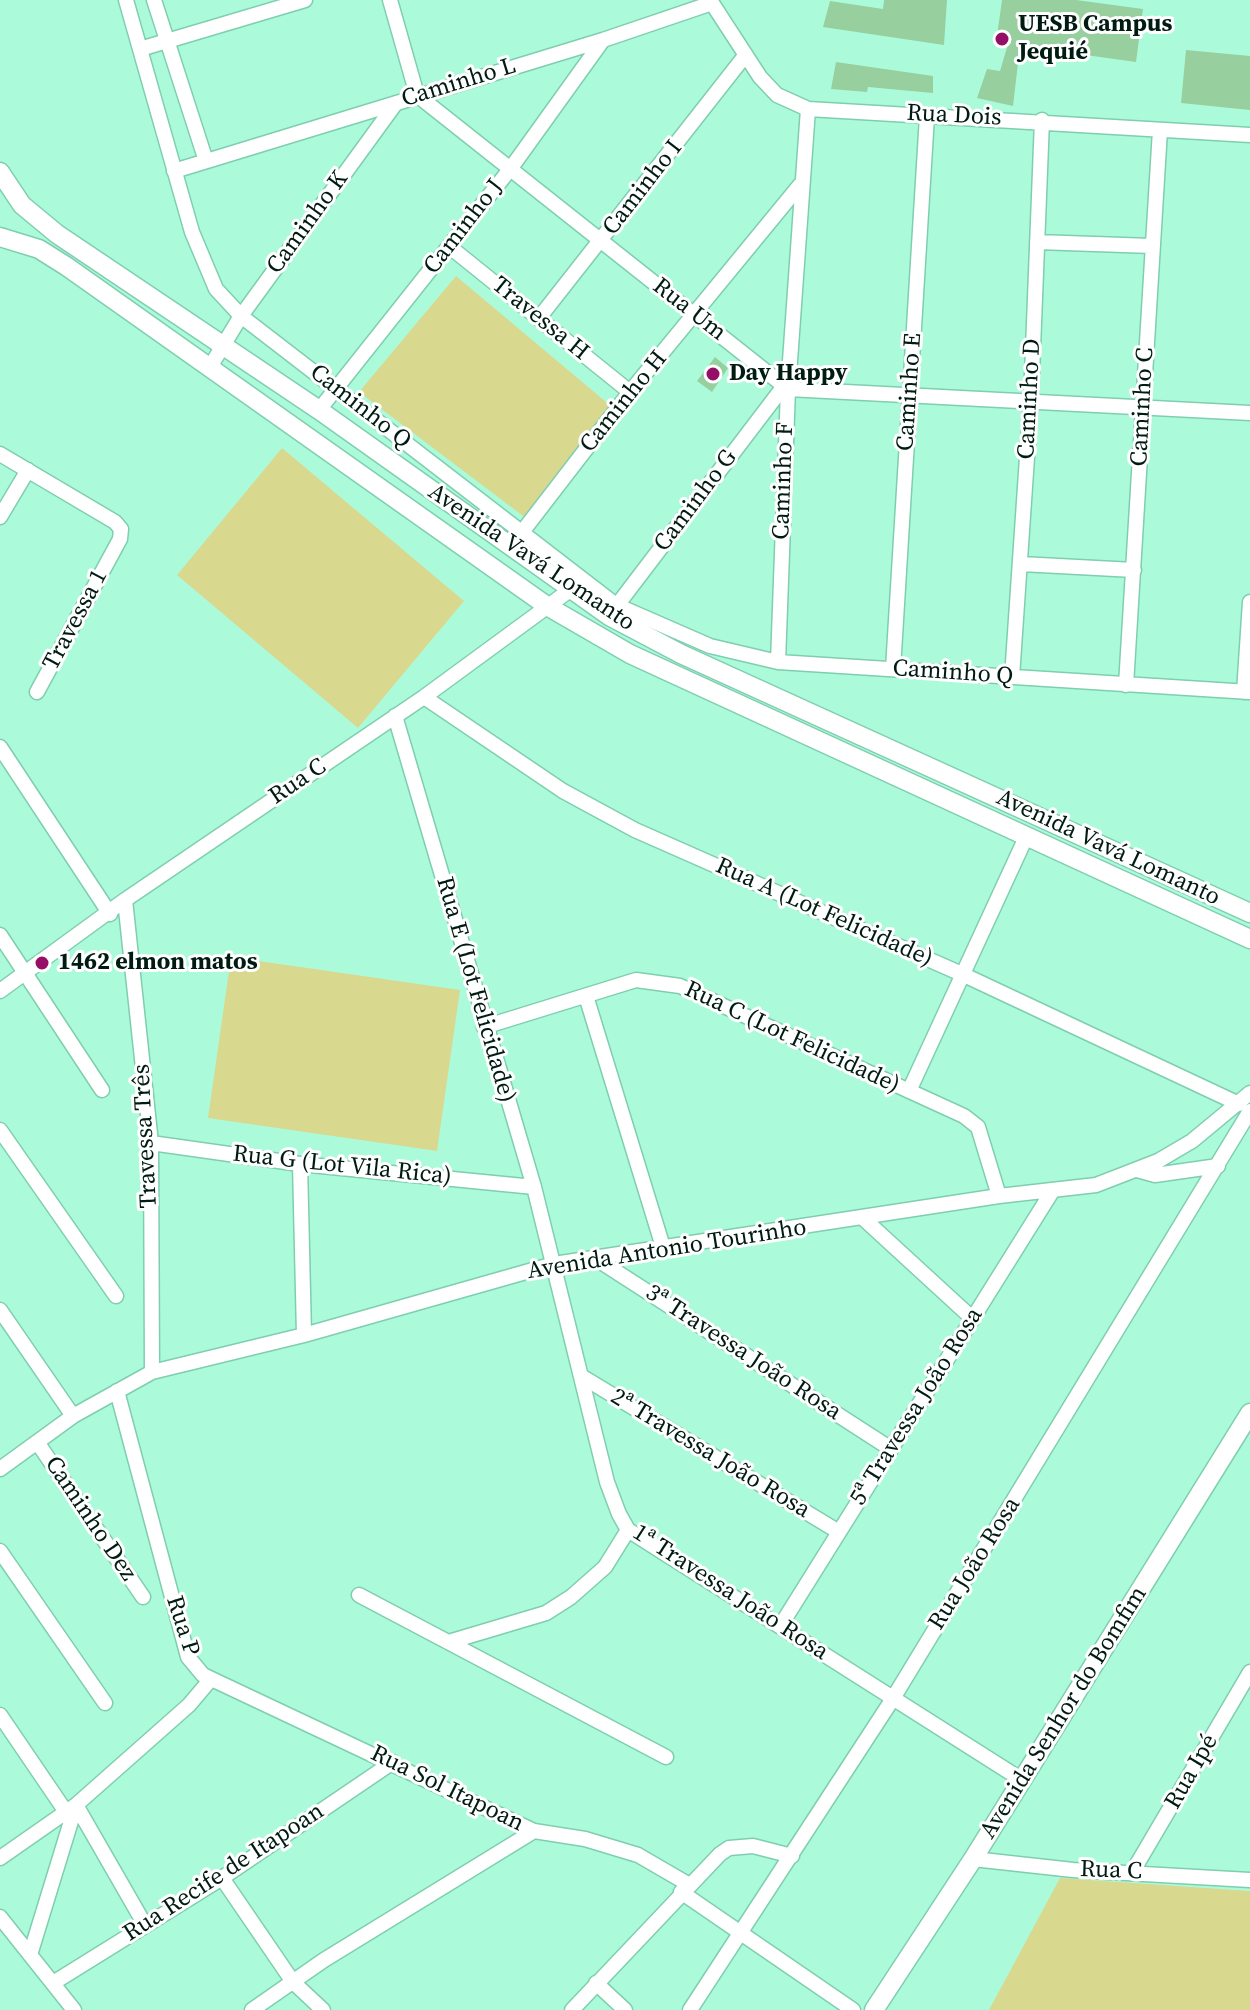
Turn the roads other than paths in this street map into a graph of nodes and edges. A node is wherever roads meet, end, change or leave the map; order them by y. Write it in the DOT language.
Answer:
graph roads {
  1 [pos="126,0"];
  2 [pos="154,0"];
  3 [pos="305,0"];
  4 [pos="390,0"];
  5 [pos="711,2"];
  6 [pos="603,40"];
  7 [pos="166,42"];
  8 [pos="140,49"];
  9 [pos="744,57"];
  10 [pos="417,95"];
  11 [pos="396,102"];
  12 [pos="808,109"];
  13 [pos="927,116"];
  14 [pos="1042,120"];
  15 [pos="1160,130"];
  16 [pos="1250,135"];
  17 [pos="206,161"];
  18 [pos="511,168"];
  19 [pos="174,171"];
  20 [pos="0,172"];
  21 [pos="800,185"];
  22 [pos="0,237"];
  23 [pos="601,242"];
  24 [pos="1037,242"];
  25 [pos="1152,246"];
  26 [pos="450,247"];
  27 [pos="695,315"];
  28 [pos="241,316"];
  29 [pos="539,318"];
  30 [pos="222,345"];
  31 [pos="210,367"];
  32 [pos="335,387"];
  33 [pos="786,388"];
  34 [pos="630,392"];
  35 [pos="910,393"];
  36 [pos="1031,399"];
  37 [pos="1143,406"];
  38 [pos="319,410"];
  39 [pos="1250,413"];
  40 [pos="0,454"];
  41 [pos="28,470"];
  42 [pos="0,517"];
  43 [pos="516,540"];
  44 [pos="1021,564"];
  45 [pos="1134,570"];
  46 [pos="570,590"];
  47 [pos="1250,602"];
  48 [pos="547,606"];
  49 [pos="613,610"];
  50 [pos="778,662"];
  51 [pos="893,669"];
  52 [pos="1012,677"];
  53 [pos="1126,685"];
  54 [pos="37,692"];
  55 [pos="1247,692"];
  56 [pos="424,697"];
  57 [pos="395,716"];
  58 [pos="0,747"];
  59 [pos="1027,835"];
  60 [pos="125,900"];
  61 [pos="1250,913"];
  62 [pos="110,914"];
  63 [pos="0,935"];
  64 [pos="1250,939"];
  65 [pos="27,975"];
  66 [pos="964,975"];
  67 [pos="0,991"];
  68 [pos="586,996"];
  69 [pos="484,1027"];
  70 [pos="102,1090"];
  71 [pos="909,1091"];
  72 [pos="1246,1103"];
  73 [pos="0,1130"];
  74 [pos="151,1143"];
  75 [pos="300,1164"];
  76 [pos="1218,1166"];
  77 [pos="1137,1170"];
  78 [pos="534,1187"];
  79 [pos="1053,1190"];
  80 [pos="999,1196"];
  81 [pos="864,1219"];
  82 [pos="663,1247"];
  83 [pos="595,1258"];
  84 [pos="554,1264"];
  85 [pos="116,1296"];
  86 [pos="0,1310"];
  87 [pos="973,1319"];
  88 [pos="304,1335"];
  89 [pos="152,1372"];
  90 [pos="581,1376"];
  91 [pos="117,1391"];
  92 [pos="1250,1413"];
  93 [pos="73,1416"];
  94 [pos="37,1442"];
  95 [pos="891,1449"];
  96 [pos="0,1469"];
  97 [pos="628,1530"];
  98 [pos="839,1532"];
  99 [pos="0,1551"];
  100 [pos="359,1595"];
  101 [pos="143,1597"];
  102 [pos="781,1625"];
  103 [pos="452,1641"];
  104 [pos="1249,1676"];
  105 [pos="211,1679"];
  106 [pos="892,1700"];
  107 [pos="105,1703"];
  108 [pos="0,1715"];
  109 [pos="666,1757"];
  110 [pos="393,1762"];
  111 [pos="1022,1780"];
  112 [pos="71,1808"];
  113 [pos="534,1831"];
  114 [pos="792,1856"];
  115 [pos="0,1858"];
  116 [pos="973,1859"];
  117 [pos="1133,1871"];
  118 [pos="222,1878"];
  119 [pos="1250,1880"];
  120 [pos="684,1888"];
  121 [pos="0,1917"];
  122 [pos="145,1925"];
  123 [pos="740,1931"];
  124 [pos="30,1955"];
  125 [pos="293,1982"];
  126 [pos="53,1983"];
  127 [pos="596,1983"];
  128 [pos="74,2010"];
  129 [pos="252,2010"];
  130 [pos="323,2010"];
  131 [pos="572,2010"];
  132 [pos="625,2010"];
  133 [pos="690,2010"];
  134 [pos="853,2010"];
  135 [pos="874,2010"];
  1 -- 8 [label="street, Caminho Q"];
  2 -- 7 [label="street"];
  3 -- 7 [label="street"];
  4 -- 10 [label="street"];
  5 -- 6 [label="street, Caminho L"];
  5 -- 9 [label="street, Rua Dois"];
  6 -- 10 [label="street, Caminho L"];
  6 -- 18 [label="street, Caminho J"];
  7 -- 8 [label="street"];
  7 -- 17 [label="street"];
  8 -- 19 [label="street, Caminho Q"];
  9 -- 12 [label="street, Rua Dois"];
  9 -- 23 [label="street, Caminho I"];
  10 -- 11 [label="street, Caminho L"];
  10 -- 18 [label="street, Rua Um"];
  11 -- 17 [label="street, Caminho L"];
  11 -- 28 [label="street, Caminho K"];
  12 -- 13 [label="street, Rua Dois"];
  12 -- 21 [label="street, Caminho F"];
  13 -- 14 [label="street, Rua Dois"];
  13 -- 35 [label="street, Caminho E"];
  14 -- 15 [label="street, Rua Dois"];
  14 -- 24 [label="street, Caminho D"];
  15 -- 16 [label="street, Rua Dois"];
  15 -- 25 [label="street, Caminho C"];
  17 -- 19 [label="street, Caminho L"];
  18 -- 23 [label="street, Rua Um"];
  18 -- 26 [label="street, Caminho J"];
  19 -- 28 [label="street, Caminho Q"];
  20 -- 30 [label="street, Avenida Vavá Lomanto"];
  21 -- 27 [label="street, Caminho H"];
  21 -- 33 [label="street, Caminho F"];
  22 -- 31 [label="street, Avenida Vavá Lomanto"];
  23 -- 27 [label="street, Rua Um"];
  23 -- 29 [label="street, Caminho I"];
  24 -- 25 [label="street"];
  24 -- 36 [label="street, Caminho D"];
  25 -- 37 [label="street, Caminho C"];
  26 -- 29 [label="street, Travessa H"];
  26 -- 32 [label="street, Caminho J"];
  27 -- 33 [label="street, Rua Um"];
  27 -- 34 [label="street, Caminho H"];
  28 -- 30 [label="street, Caminho K"];
  28 -- 32 [label="street, Caminho Q"];
  29 -- 34 [label="street, Travessa H"];
  30 -- 31 [label="street, Caminho K"];
  30 -- 38 [label="street, Avenida Vavá Lomanto"];
  31 -- 48 [label="street, Avenida Vavá Lomanto"];
  32 -- 38 [label="street, Caminho J"];
  32 -- 43 [label="street, Caminho Q"];
  33 -- 35 [label="street"];
  33 -- 49 [label="street, Caminho G"];
  33 -- 50 [label="street, Caminho F"];
  34 -- 43 [label="street, Caminho H"];
  35 -- 36 [label="street"];
  35 -- 51 [label="street, Caminho E"];
  36 -- 37 [label="street"];
  36 -- 44 [label="street, Caminho D"];
  37 -- 39 [label="street"];
  37 -- 45 [label="street, Caminho C"];
  38 -- 43 [label="street, Avenida Vavá Lomanto"];
  40 -- 41 [label="street"];
  41 -- 42 [label="street"];
  41 -- 54 [label="street, Travessa 1"];
  43 -- 46 [label="street, Avenida Vavá Lomanto"];
  43 -- 49 [label="street, Caminho Q"];
  44 -- 45 [label="street"];
  44 -- 52 [label="street, Caminho D"];
  45 -- 53 [label="street, Caminho C"];
  46 -- 48 [label="street, Rua C"];
  46 -- 49 [label="street, Avenida Vavá Lomanto"];
  47 -- 55 [label="street"];
  48 -- 56 [label="street, Rua C"];
  48 -- 59 [label="street, Avenida Vavá Lomanto"];
  49 -- 50 [label="street, Caminho Q"];
  49 -- 61 [label="street, Avenida Vavá Lomanto"];
  50 -- 51 [label="street, Caminho Q"];
  51 -- 52 [label="street, Caminho Q"];
  52 -- 53 [label="street, Caminho Q"];
  53 -- 55 [label="street, Caminho Q"];
  56 -- 57 [label="street, Rua C"];
  56 -- 66 [label="street, Rua A (Lot Felicidade)"];
  57 -- 60 [label="street, Rua C"];
  57 -- 69 [label="street, Rua E (Lot Felicidade)"];
  58 -- 62 [label="street"];
  59 -- 64 [label="street, Avenida Vavá Lomanto"];
  59 -- 66 [label="street"];
  60 -- 62 [label="street, Rua C"];
  60 -- 74 [label="street, Travessa Três"];
  62 -- 65 [label="street, Rua C"];
  63 -- 65 [label="street"];
  65 -- 67 [label="street, Rua C"];
  65 -- 70 [label="street"];
  66 -- 71 [label="street"];
  66 -- 72 [label="street, Rua A (Lot Felicidade)"];
  68 -- 69 [label="street, Rua C (Lot Felicidade)"];
  68 -- 71 [label="street, Rua C (Lot Felicidade)"];
  68 -- 82 [label="street"];
  69 -- 78 [label="street, Rua E (Lot Felicidade)"];
  71 -- 80 [label="street, Rua C (Lot Felicidade)"];
  72 -- 76 [label="street, Rua João Rosa"];
  72 -- 77 [label="street, Avenida Antonio Tourinho"];
  73 -- 85 [label="street"];
  74 -- 75 [label="street, Rua G (Lot Vila Rica)"];
  74 -- 89 [label="street, Travessa Três"];
  75 -- 78 [label="street, Rua G (Lot Vila Rica)"];
  75 -- 88 [label="street"];
  76 -- 77 [label="street"];
  76 -- 106 [label="street, Rua João Rosa"];
  77 -- 79 [label="street, Avenida Antonio Tourinho"];
  78 -- 84 [label="street, Rua E (Lot Felicidade)"];
  79 -- 80 [label="street, Avenida Antonio Tourinho"];
  79 -- 87 [label="street, 5ª Travessa João Rosa"];
  80 -- 81 [label="street, Avenida Antonio Tourinho"];
  81 -- 82 [label="street, Avenida Antonio Tourinho"];
  81 -- 87 [label="street"];
  82 -- 83 [label="street, Avenida Antonio Tourinho"];
  83 -- 84 [label="street, Avenida Antonio Tourinho"];
  83 -- 95 [label="street, 3ª Travessa João Rosa"];
  84 -- 88 [label="street, Avenida Antonio Tourinho"];
  84 -- 90 [label="street, 1ª Travessa João Rosa"];
  86 -- 93 [label="street"];
  87 -- 95 [label="street, 5ª Travessa João Rosa"];
  88 -- 89 [label="street, Avenida Antonio Tourinho"];
  89 -- 91 [label="street, Avenida Antonio Tourinho"];
  90 -- 97 [label="street, 1ª Travessa João Rosa"];
  90 -- 98 [label="street, 2ª Travessa João Rosa"];
  91 -- 93 [label="street, Avenida Antonio Tourinho"];
  91 -- 105 [label="street, Rua P"];
  92 -- 111 [label="street, Avenida Senhor do Bomfim"];
  93 -- 94 [label="street, Avenida Antonio Tourinho"];
  94 -- 96 [label="street, Avenida Antonio Tourinho"];
  94 -- 101 [label="street, Caminho Dez"];
  95 -- 98 [label="street, 5ª Travessa João Rosa"];
  97 -- 102 [label="street, 1ª Travessa João Rosa"];
  97 -- 103 [label="street"];
  98 -- 102 [label="street, 5ª Travessa João Rosa"];
  99 -- 107 [label="street"];
  100 -- 103 [label="street"];
  102 -- 106 [label="street, 1ª Travessa João Rosa"];
  103 -- 109 [label="street"];
  104 -- 117 [label="street, Rua Ipé"];
  105 -- 110 [label="street, Rua Sol Itapoan"];
  105 -- 112 [label="street, Rua P"];
  106 -- 111 [label="street, 1ª Travessa João Rosa"];
  106 -- 114 [label="street, Rua João Rosa"];
  108 -- 112 [label="street"];
  110 -- 113 [label="street, Rua Sol Itapoan"];
  110 -- 118 [label="street, Rua Recife de Itapoan"];
  111 -- 116 [label="street, Avenida Senhor do Bomfim"];
  112 -- 115 [label="street, Rua P"];
  112 -- 122 [label="street"];
  112 -- 124 [label="street"];
  113 -- 120 [label="street, Rua Sol Itapoan"];
  113 -- 125 [label="street"];
  114 -- 120 [label="street"];
  114 -- 123 [label="street, Rua João Rosa"];
  116 -- 117 [label="street, Rua C"];
  116 -- 135 [label="street, Avenida Senhor do Bomfim"];
  117 -- 119 [label="street, Rua C"];
  118 -- 122 [label="street, Rua Recife de Itapoan"];
  118 -- 125 [label="street"];
  120 -- 123 [label="street, Rua Sol Itapoan"];
  120 -- 127 [label="street"];
  121 -- 124 [label="street"];
  122 -- 126 [label="street, Rua Recife de Itapoan"];
  123 -- 133 [label="street, Rua João Rosa"];
  123 -- 134 [label="street, Rua Sol Itapoan"];
  124 -- 126 [label="street"];
  125 -- 129 [label="street"];
  125 -- 130 [label="street"];
  126 -- 128 [label="street"];
  127 -- 131 [label="street"];
  127 -- 132 [label="street"];
}
